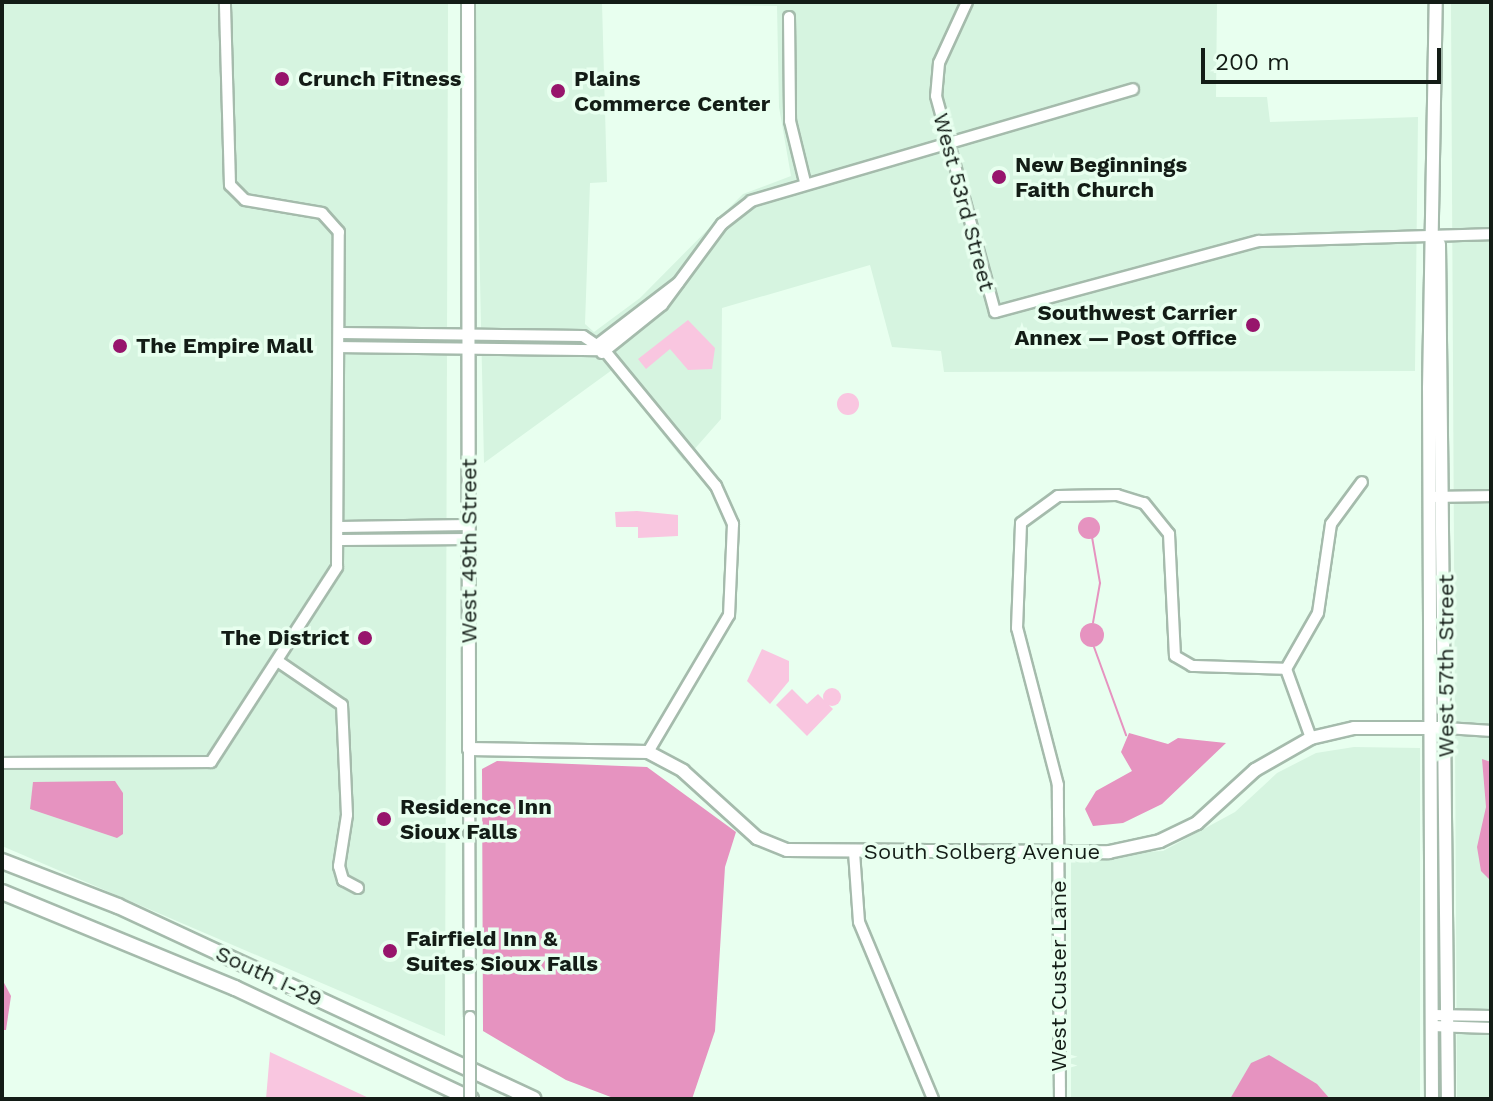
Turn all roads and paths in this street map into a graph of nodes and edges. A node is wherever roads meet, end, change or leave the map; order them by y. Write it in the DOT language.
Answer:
graph roads {
  1 [pos="225,2"];
  2 [pos="468,2"];
  3 [pos="967,2"];
  4 [pos="1436,2"];
  5 [pos="789,17"];
  6 [pos="1133,89"];
  7 [pos="945,142"];
  8 [pos="805,182"];
  9 [pos="1436,233"];
  10 [pos="1491,234"];
  11 [pos="340,333"];
  12 [pos="469,340"];
  13 [pos="340,347"];
  14 [pos="601,351"];
  15 [pos="1362,482"];
  16 [pos="1445,496"];
  17 [pos="1491,496"];
  18 [pos="1429,497"];
  19 [pos="340,527"];
  20 [pos="470,532"];
  21 [pos="340,540"];
  22 [pos="279,662"];
  23 [pos="1286,669"];
  24 [pos="1430,728"];
  25 [pos="1447,728"];
  26 [pos="1491,731"];
  27 [pos="1311,738"];
  28 [pos="469,749"];
  29 [pos="648,752"];
  30 [pos="2,763"];
  31 [pos="854,852"];
  32 [pos="1058,853"];
  33 [pos="2,861"];
  34 [pos="358,888"];
  35 [pos="2,892"];
  36 [pos="1491,1016"];
  37 [pos="1432,1021"];
  38 [pos="1448,1021"];
  39 [pos="1491,1028"];
  40 [pos="471,1099"];
  41 [pos="533,1099"];
  42 [pos="933,1099"];
  43 [pos="1060,1099"];
  44 [pos="1432,1099"];
  45 [pos="1448,1099"];
  1 -- 11 [label="street"];
  2 -- 12 [label="main road, West 49th Street"];
  3 -- 7 [label="street, West 53rd Street"];
  4 -- 9 [label="main road, West 57th Street"];
  5 -- 8 [label="street"];
  6 -- 7 [label="street"];
  7 -- 8 [label="street"];
  7 -- 9 [label="street, West 53rd Street"];
  8 -- 14 [label="street"];
  9 -- 10 [label="street"];
  9 -- 16 [label="main road, West 57th Street"];
  9 -- 18 [label="main road, West 57th Street"];
  11 -- 12 [label="street"];
  11 -- 13 [label="street"];
  12 -- 13 [label="street"];
  12 -- 14 [label="street"];
  12 -- 20 [label="main road, West 49th Street"];
  13 -- 19 [label="street"];
  14 -- 29 [label="street"];
  15 -- 23 [label="street"];
  16 -- 17 [label="street"];
  16 -- 18 [label="street"];
  16 -- 25 [label="main road, West 57th Street"];
  18 -- 24 [label="main road, West 57th Street"];
  19 -- 20 [label="street"];
  19 -- 21 [label="street"];
  20 -- 21 [label="street"];
  20 -- 28 [label="main road, West 49th Street"];
  21 -- 22 [label="street"];
  22 -- 30 [label="street"];
  22 -- 34 [label="street"];
  23 -- 27 [label="street"];
  23 -- 32 [label="street, West Custer Lane"];
  24 -- 25 [label="main road, South Solberg Avenue"];
  24 -- 27 [label="main road, South Solberg Avenue"];
  24 -- 37 [label="main road, West 57th Street"];
  25 -- 26 [label="street, South Solberg Avenue"];
  25 -- 38 [label="main road, West 57th Street"];
  27 -- 32 [label="main road, South Solberg Avenue"];
  28 -- 29 [label="main road, South Solberg Avenue"];
  28 -- 40 [label="street, West 49th Street, bridge"];
  29 -- 31 [label="main road, South Solberg Avenue"];
  31 -- 32 [label="main road, South Solberg Avenue"];
  31 -- 42 [label="street"];
  32 -- 43 [label="street, West Custer Lane"];
  33 -- 41 [label="highway, South I-29"];
  35 -- 40 [label="highway, South I-29"];
  36 -- 38 [label="street"];
  37 -- 38 [label="street"];
  37 -- 44 [label="main road, West 57th Street"];
  38 -- 39 [label="street"];
  38 -- 45 [label="main road, West 57th Street"];
}
